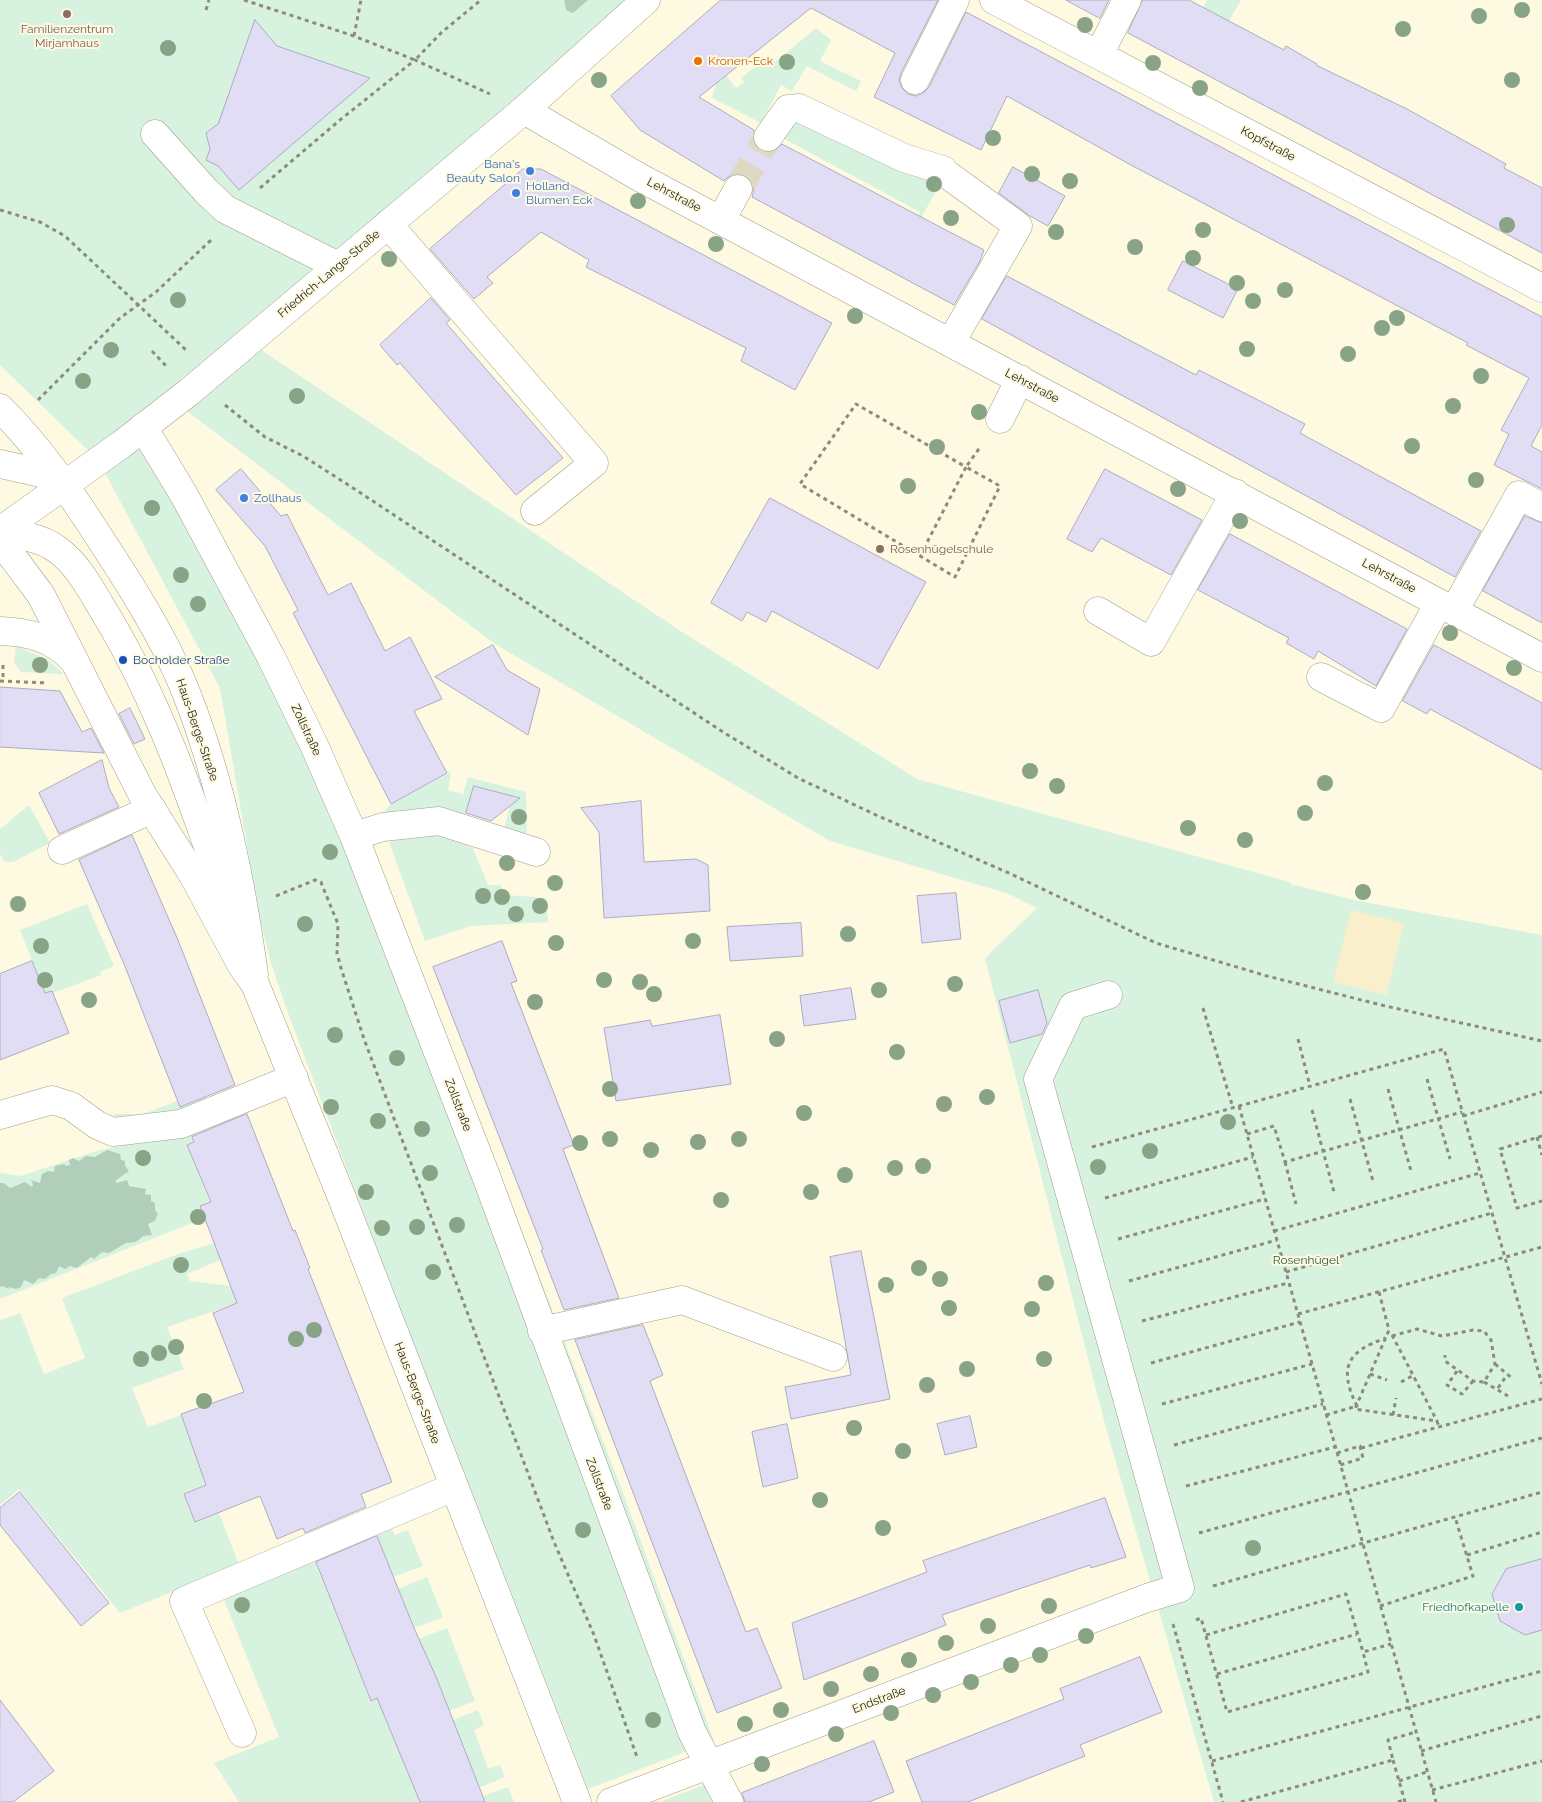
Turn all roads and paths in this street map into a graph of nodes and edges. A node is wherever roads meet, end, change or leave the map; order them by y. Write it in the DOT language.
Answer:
graph roads {
  1 [pos="209,0"];
  2 [pos="244,0"];
  3 [pos="361,0"];
  4 [pos="481,0"];
  5 [pos="646,0"];
  6 [pos="955,0"];
  7 [pos="994,0"];
  8 [pos="1127,0"];
  9 [pos="206,10"];
  10 [pos="354,36"];
  11 [pos="1099,54"];
  12 [pos="415,60"];
  13 [pos="915,80"];
  14 [pos="524,110"];
  15 [pos="155,134"];
  16 [pos="768,137"];
  17 [pos="738,189"];
  18 [pos="0,210"];
  19 [pos="236,214"];
  20 [pos="721,220"];
  21 [pos="388,224"];
  22 [pos="338,266"];
  23 [pos="1542,288"];
  24 [pos="138,304"];
  25 [pos="951,342"];
  26 [pos="210,375"];
  27 [pos="1020,379"];
  28 [pos="8,416"];
  29 [pos="1000,419"];
  30 [pos="143,427"];
  31 [pos="0,464"];
  32 [pos="966,467"];
  33 [pos="65,485"];
  34 [pos="1235,493"];
  35 [pos="1542,507"];
  36 [pos="535,511"];
  37 [pos="0,533"];
  38 [pos="0,540"];
  39 [pos="920,556"];
  40 [pos="1446,607"];
  41 [pos="1098,610"];
  42 [pos="0,631"];
  43 [pos="1542,658"];
  44 [pos="79,668"];
  45 [pos="1321,677"];
  46 [pos="152,809"];
  47 [pos="354,836"];
  48 [pos="62,850"];
  49 [pos="536,852"];
  50 [pos="273,897"];
  51 [pos="255,984"];
  52 [pos="1108,995"];
  53 [pos="1203,1008"];
  54 [pos="1298,1039"];
  55 [pos="1542,1041"];
  56 [pos="294,1078"];
  57 [pos="1427,1079"];
  58 [pos="1310,1086"];
  59 [pos="1388,1089"];
  60 [pos="1542,1092"];
  61 [pos="1350,1099"];
  62 [pos="1239,1106"];
  63 [pos="1233,1108"];
  64 [pos="1312,1110"];
  65 [pos="1463,1114"];
  66 [pos="0,1115"];
  67 [pos="1438,1119"];
  68 [pos="1400,1130"];
  69 [pos="1247,1134"];
  70 [pos="1542,1136"];
  71 [pos="1537,1138"];
  72 [pos="1362,1140"];
  73 [pos="1323,1151"];
  74 [pos="1542,1155"];
  75 [pos="1059,1156"];
  76 [pos="1253,1157"];
  77 [pos="1450,1159"];
  78 [pos="1285,1162"];
  79 [pos="1411,1171"];
  80 [pos="1480,1173"];
  81 [pos="1373,1182"];
  82 [pos="1334,1192"];
  83 [pos="1265,1199"];
  84 [pos="1542,1201"];
  85 [pos="1296,1204"];
  86 [pos="1073,1206"];
  87 [pos="1492,1212"];
  88 [pos="1274,1231"];
  89 [pos="1277,1240"];
  90 [pos="1542,1246"];
  91 [pos="1085,1248"];
  92 [pos="1505,1257"];
  93 [pos="1286,1272"];
  94 [pos="1288,1283"];
  95 [pos="1097,1290"];
  96 [pos="1379,1292"];
  97 [pos="1298,1314"];
  98 [pos="1300,1322"];
  99 [pos="542,1330"];
  100 [pos="1108,1330"];
  101 [pos="1389,1330"];
  102 [pos="1392,1336"];
  103 [pos="1386,1338"];
  104 [pos="1445,1355"];
  105 [pos="834,1356"];
  106 [pos="1312,1364"];
  107 [pos="1495,1364"];
  108 [pos="1457,1371"];
  109 [pos="1119,1372"];
  110 [pos="1370,1374"];
  111 [pos="1414,1375"];
  112 [pos="1507,1375"];
  113 [pos="1387,1380"];
  114 [pos="1513,1380"];
  115 [pos="1473,1381"];
  116 [pos="1401,1382"];
  117 [pos="1484,1382"];
  118 [pos="1542,1384"];
  119 [pos="1498,1388"];
  120 [pos="1508,1396"];
  121 [pos="1396,1398"];
  122 [pos="1542,1399"];
  123 [pos="1323,1404"];
  124 [pos="1357,1406"];
  125 [pos="1131,1412"];
  126 [pos="1326,1415"];
  127 [pos="1393,1415"];
  128 [pos="1437,1421"];
  129 [pos="1439,1427"];
  130 [pos="1542,1438"];
  131 [pos="1335,1447"];
  132 [pos="1361,1448"];
  133 [pos="1337,1453"];
  134 [pos="1142,1454"];
  135 [pos="1340,1465"];
  136 [pos="454,1487"];
  137 [pos="1348,1492"];
  138 [pos="1542,1492"];
  139 [pos="1154,1495"];
  140 [pos="1455,1517"];
  141 [pos="1542,1532"];
  142 [pos="1167,1542"];
  143 [pos="1362,1543"];
  144 [pos="1466,1555"];
  145 [pos="1164,1593"];
  146 [pos="1380,1606"];
  147 [pos="1192,1621"];
  148 [pos="1183,1623"];
  149 [pos="1174,1626"];
  150 [pos="1358,1634"];
  151 [pos="1206,1635"];
  152 [pos="1391,1644"];
  153 [pos="1363,1652"];
  154 [pos="1542,1671"];
  155 [pos="1217,1674"];
  156 [pos="1409,1707"];
  157 [pos="1542,1716"];
  158 [pos="1416,1732"];
  159 [pos="242,1733"];
  160 [pos="1421,1751"];
  161 [pos="1393,1760"];
  162 [pos="1212,1761"];
  163 [pos="1542,1761"];
  164 [pos="708,1765"];
  165 [pos="1427,1772"];
  166 [pos="1399,1781"];
  167 [pos="649,1787"];
  168 [pos="1432,1790"];
  169 [pos="1404,1801"];
  170 [pos="577,1802"];
  171 [pos="610,1802"];
  172 [pos="729,1802"];
  173 [pos="1223,1802"];
  174 [pos="1241,1802"];
  175 [pos="1398,1802"];
  176 [pos="1436,1802"];
  1 -- 9 [label="path"];
  2 -- 10 [label="path"];
  3 -- 10 [label="path"];
  4 -- 12 [label="path"];
  5 -- 14 [label="street, Friedrich-Lange-Straße"];
  6 -- 13 [label="street"];
  7 -- 11 [label="street, Kopfstraße"];
  8 -- 11 [label="street"];
  10 -- 12 [label="path"];
  11 -- 23 [label="street, Kopfstraße"];
  12 -- 14 [label="path"];
  12 -- 19 [label="path"];
  14 -- 20 [label="street, Lehrstraße"];
  14 -- 21 [label="street, Friedrich-Lange-Straße"];
  15 -- 19 [label="street"];
  16 -- 25 [label="street"];
  17 -- 20 [label="street"];
  18 -- 24 [label="path"];
  19 -- 22 [label="street"];
  19 -- 24 [label="path"];
  20 -- 25 [label="street, Lehrstraße"];
  21 -- 22 [label="street, Friedrich-Lange-Straße"];
  21 -- 36 [label="street"];
  22 -- 26 [label="street, Friedrich-Lange-Straße"];
  24 -- 26 [label="path"];
  24 -- 28 [label="path"];
  25 -- 27 [label="street, Lehrstraße"];
  26 -- 30 [label="street, Friedrich-Lange-Straße"];
  26 -- 55 [label="path"];
  27 -- 29 [label="street"];
  27 -- 34 [label="street, Lehrstraße"];
  28 -- 33 [label="street, Haus-Berge-Straße"];
  29 -- 32 [label="path"];
  30 -- 33 [label="street, Friedrich-Lange-Straße"];
  30 -- 47 [label="street, Zollstraße"];
  31 -- 33 [label="street"];
  32 -- 39 [label="path"];
  32 -- 39 [label="path"];
  32 -- 39 [label="path"];
  33 -- 37 [label="street, Friedrich-Lange-Straße"];
  33 -- 51 [label="street, Haus-Berge-Straße"];
  34 -- 40 [label="street, Lehrstraße"];
  34 -- 41 [label="street"];
  35 -- 40 [label="street"];
  37 -- 51 [label="street"];
  38 -- 44 [label="street, Haus-Berge-Straße"];
  40 -- 43 [label="street, Lehrstraße"];
  40 -- 45 [label="street"];
  42 -- 44 [label="street"];
  44 -- 46 [label="street, Haus-Berge-Straße"];
  46 -- 48 [label="street"];
  46 -- 51 [label="street, Haus-Berge-Straße"];
  47 -- 49 [label="street"];
  47 -- 99 [label="street, Zollstraße"];
  50 -- 167 [label="path"];
  51 -- 56 [label="street, Haus-Berge-Straße"];
  52 -- 75 [label="street"];
  53 -- 63 [label="path"];
  54 -- 58 [label="path"];
  56 -- 66 [label="street"];
  56 -- 136 [label="street, Haus-Berge-Straße"];
  57 -- 67 [label="path"];
  58 -- 62 [label="path"];
  58 -- 65 [label="path"];
  59 -- 68 [label="path"];
  60 -- 65 [label="path"];
  61 -- 72 [label="path"];
  62 -- 63 [label="path"];
  62 -- 69 [label="path"];
  63 -- 75 [label="path"];
  64 -- 73 [label="path"];
  65 -- 67 [label="path"];
  65 -- 80 [label="path"];
  67 -- 68 [label="path"];
  67 -- 77 [label="path"];
  68 -- 72 [label="path"];
  68 -- 79 [label="path"];
  69 -- 76 [label="path"];
  69 -- 78 [label="path"];
  70 -- 71 [label="path"];
  71 -- 74 [label="path"];
  71 -- 84 [label="path"];
  72 -- 73 [label="path"];
  72 -- 81 [label="path"];
  73 -- 78 [label="path"];
  73 -- 82 [label="path"];
  75 -- 86 [label="street"];
  76 -- 83 [label="path"];
  76 -- 86 [label="path"];
  78 -- 85 [label="path"];
  80 -- 87 [label="path"];
  80 -- 88 [label="path"];
  83 -- 88 [label="path"];
  83 -- 91 [label="path"];
  86 -- 91 [label="street"];
  87 -- 92 [label="path"];
  87 -- 93 [label="path"];
  88 -- 89 [label="path"];
  89 -- 93 [label="path"];
  89 -- 95 [label="path"];
  90 -- 92 [label="path"];
  91 -- 95 [label="street"];
  92 -- 96 [label="path"];
  92 -- 118 [label="path"];
  93 -- 94 [label="path"];
  94 -- 97 [label="path"];
  94 -- 100 [label="path"];
  95 -- 100 [label="street"];
  96 -- 97 [label="path"];
  96 -- 101 [label="path"];
  97 -- 98 [label="path"];
  98 -- 106 [label="path"];
  98 -- 109 [label="path"];
  99 -- 105 [label="street"];
  99 -- 164 [label="street, Zollstraße"];
  100 -- 109 [label="street"];
  101 -- 102 [label="path"];
  101 -- 103 [label="path"];
  102 -- 107 [label="path"];
  102 -- 111 [label="path"];
  103 -- 110 [label="path"];
  103 -- 124 [label="path"];
  104 -- 108 [label="path"];
  106 -- 123 [label="path"];
  106 -- 125 [label="path"];
  107 -- 112 [label="path"];
  107 -- 117 [label="path"];
  108 -- 115 [label="path"];
  108 -- 115 [label="path"];
  109 -- 125 [label="street"];
  110 -- 113 [label="path"];
  110 -- 124 [label="path"];
  111 -- 116 [label="path"];
  111 -- 128 [label="path"];
  112 -- 114 [label="path"];
  112 -- 119 [label="path"];
  115 -- 117 [label="path"];
  117 -- 119 [label="path"];
  119 -- 120 [label="path"];
  121 -- 127 [label="path"];
  122 -- 129 [label="path"];
  123 -- 126 [label="path"];
  123 -- 134 [label="path"];
  124 -- 126 [label="path"];
  124 -- 127 [label="path"];
  125 -- 134 [label="street"];
  126 -- 131 [label="path"];
  127 -- 128 [label="path"];
  128 -- 129 [label="path"];
  129 -- 132 [label="path"];
  130 -- 137 [label="path"];
  131 -- 133 [label="path"];
  131 -- 139 [label="path"];
  132 -- 133 [label="path"];
  132 -- 135 [label="path"];
  133 -- 135 [label="path"];
  134 -- 139 [label="street"];
  135 -- 137 [label="path"];
  136 -- 159 [label="street"];
  136 -- 170 [label="street, Haus-Berge-Straße"];
  137 -- 142 [label="path"];
  137 -- 143 [label="path"];
  138 -- 140 [label="path"];
  139 -- 142 [label="street"];
  140 -- 143 [label="path"];
  140 -- 144 [label="path"];
  141 -- 144 [label="path"];
  142 -- 145 [label="street"];
  143 -- 145 [label="path"];
  143 -- 146 [label="path"];
  144 -- 146 [label="path"];
  145 -- 149 [label="path"];
  145 -- 164 [label="street, Endstraße"];
  146 -- 152 [label="path"];
  147 -- 151 [label="path"];
  148 -- 149 [label="path"];
  149 -- 162 [label="path"];
  150 -- 151 [label="path"];
  150 -- 153 [label="path"];
  150 -- 155 [label="path"];
  151 -- 155 [label="path"];
  152 -- 153 [label="path"];
  152 -- 156 [label="path"];
  153 -- 155 [label="path"];
  154 -- 156 [label="path"];
  156 -- 158 [label="path"];
  156 -- 162 [label="path"];
  157 -- 160 [label="path"];
  158 -- 160 [label="path"];
  158 -- 161 [label="path"];
  160 -- 165 [label="path"];
  161 -- 166 [label="path"];
  161 -- 174 [label="path"];
  162 -- 173 [label="path"];
  163 -- 168 [label="path"];
  164 -- 167 [label="street, Endstraße"];
  164 -- 172 [label="street, Zollstraße"];
  165 -- 166 [label="path"];
  165 -- 168 [label="path"];
  166 -- 169 [label="path"];
  167 -- 171 [label="street, Endstraße"];
  168 -- 176 [label="path"];
  169 -- 175 [label="path"];
}
